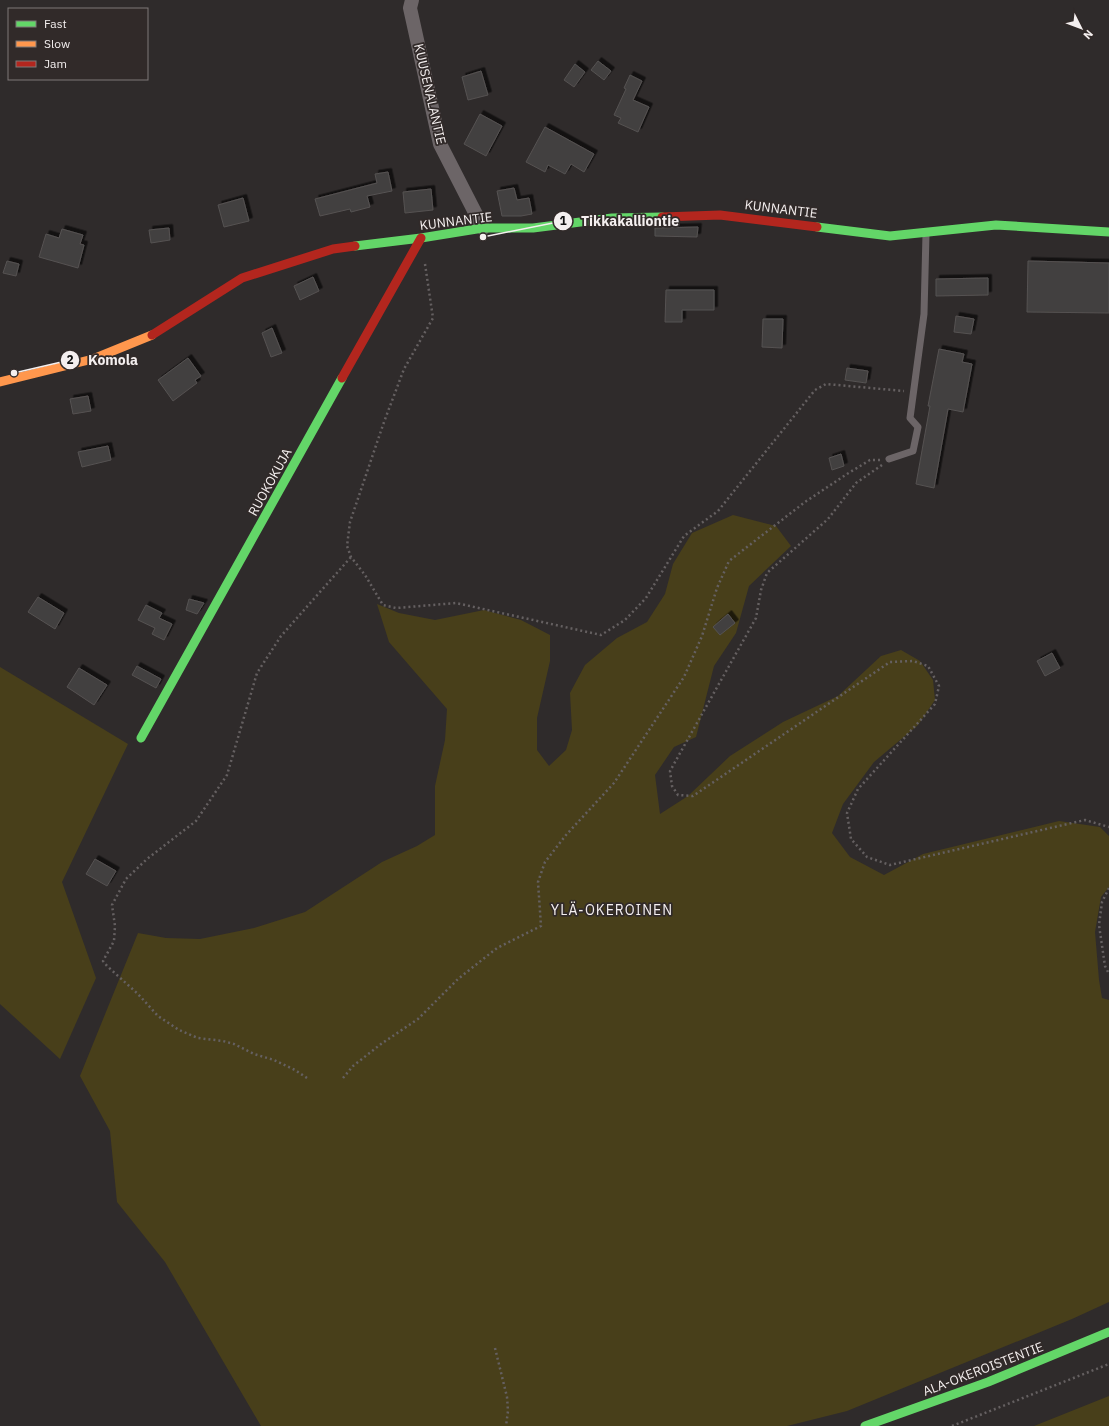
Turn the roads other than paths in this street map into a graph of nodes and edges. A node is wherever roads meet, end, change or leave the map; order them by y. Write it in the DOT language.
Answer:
graph roads {
  1 [pos="412,0"];
  2 [pos="483,228"];
  3 [pos="926,232"];
  4 [pos="1109,232"];
  5 [pos="421,238"];
  6 [pos="0,382"];
  7 [pos="889,459"];
  8 [pos="141,738"];
  9 [pos="1109,1332"];
  10 [pos="865,1426"];
  1 -- 2 [label="street, KUUSENALANTIE"];
  2 -- 3 [label="street, KUNNANTIE"];
  2 -- 5 [label="street, KUNNANTIE"];
  3 -- 4 [label="street, KUNNANTIE"];
  3 -- 7 [label="lane"];
  5 -- 6 [label="street, KUNNANTIE"];
  5 -- 8 [label="street, RUOKOKUJA"];
  9 -- 10 [label="street, ALA-OKEROISTENTIE"];
}
